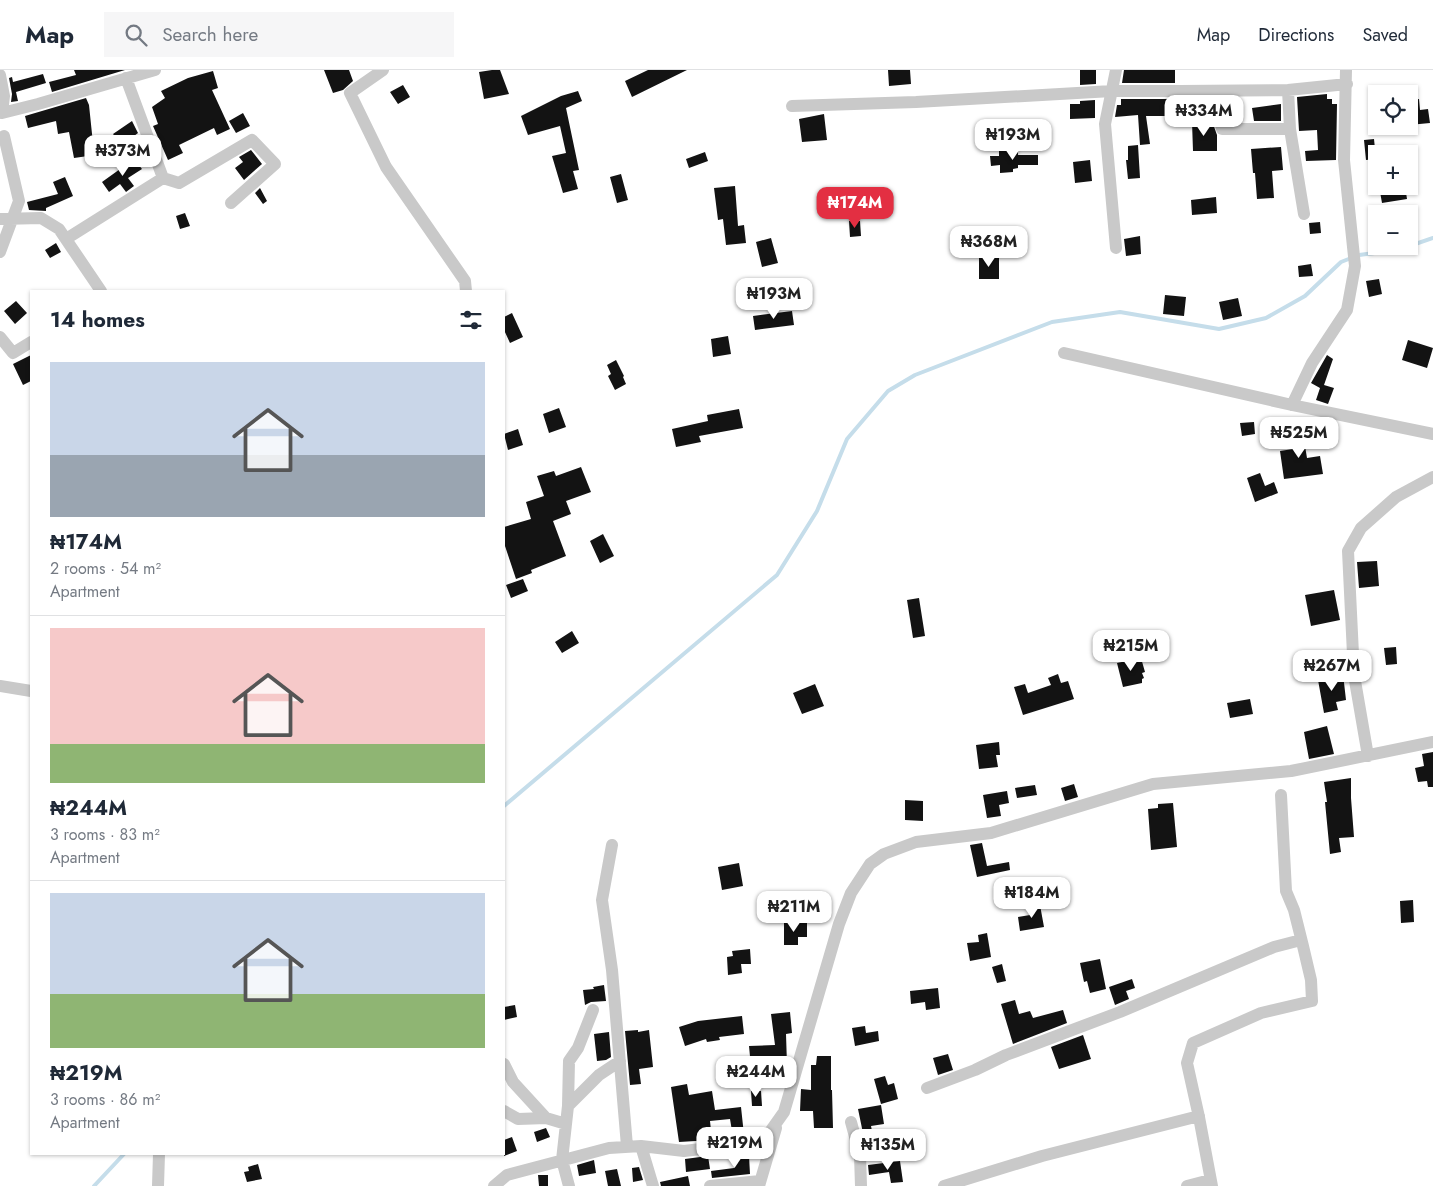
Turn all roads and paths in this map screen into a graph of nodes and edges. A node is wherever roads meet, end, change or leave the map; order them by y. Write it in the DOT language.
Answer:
graph roads {
  1 [pos="155,70"];
  2 [pos="383,70"];
  3 [pos="1116,70"];
  4 [pos="1346,70"];
  5 [pos="0,75"];
  6 [pos="126,78"];
  7 [pos="1346,84"];
  8 [pos="1288,90"];
  9 [pos="1112,91"];
  10 [pos="1180,91"];
  11 [pos="2,96"];
  12 [pos="792,106"];
  13 [pos="2,113"];
  14 [pos="1290,129"];
  15 [pos="2,137"];
  16 [pos="163,178"];
  17 [pos="231,203"];
  18 [pos="1304,214"];
  19 [pos="6,219"];
  20 [pos="66,239"];
  21 [pos="1116,248"];
  22 [pos="0,252"];
  23 [pos="100,290"];
  24 [pos="466,290"];
  25 [pos="0,336"];
  26 [pos="30,343"];
  27 [pos="1064,352"];
  28 [pos="1292,405"];
  29 [pos="1433,434"];
  30 [pos="1433,477"];
  31 [pos="0,686"];
  32 [pos="30,691"];
  33 [pos="1433,742"];
  34 [pos="1368,756"];
  35 [pos="1281,795"];
  36 [pos="612,845"];
  37 [pos="1301,940"];
  38 [pos="593,1010"];
  39 [pos="620,1061"];
  40 [pos="505,1066"];
  41 [pos="928,1088"];
  42 [pos="568,1106"];
  43 [pos="505,1112"];
  44 [pos="1199,1116"];
  45 [pos="546,1118"];
  46 [pos="851,1122"];
  47 [pos="777,1123"];
  48 [pos="566,1124"];
  49 [pos="627,1146"];
  50 [pos="641,1146"];
  51 [pos="159,1155"];
  52 [pos="562,1160"];
  53 [pos="759,1183"];
  54 [pos="1211,1183"];
  55 [pos="158,1186"];
  56 [pos="494,1186"];
  57 [pos="569,1186"];
  58 [pos="653,1186"];
  59 [pos="710,1186"];
  60 [pos="861,1186"];
  61 [pos="944,1186"];
  62 [pos="1187,1186"];
  1 -- 6 [label="street"];
  2 -- 24 [label="street"];
  3 -- 9 [label="street"];
  4 -- 7 [label="street"];
  5 -- 11 [label="street"];
  6 -- 13 [label="street"];
  6 -- 16 [label="street"];
  7 -- 8 [label="street"];
  7 -- 28 [label="street"];
  8 -- 10 [label="street"];
  8 -- 14 [label="street"];
  9 -- 10 [label="street"];
  9 -- 12 [label="street"];
  9 -- 21 [label="street"];
  10 -- 14 [label="street"];
  11 -- 13 [label="street"];
  13 -- 15 [label="street"];
  14 -- 18 [label="street"];
  15 -- 19 [label="street"];
  16 -- 17 [label="street"];
  16 -- 20 [label="street"];
  19 -- 20 [label="street"];
  19 -- 22 [label="street"];
  20 -- 23 [label="street"];
  25 -- 26 [label="street"];
  27 -- 28 [label="street"];
  28 -- 29 [label="street"];
  30 -- 34 [label="street"];
  31 -- 32 [label="street"];
  33 -- 34 [label="street"];
  34 -- 47 [label="street"];
  35 -- 37 [label="street"];
  36 -- 39 [label="street"];
  37 -- 41 [label="street"];
  37 -- 44 [label="street"];
  38 -- 42 [label="street"];
  39 -- 42 [label="street"];
  39 -- 49 [label="street"];
  40 -- 45 [label="street"];
  42 -- 48 [label="street"];
  43 -- 45 [label="street"];
  44 -- 54 [label="street"];
  44 -- 61 [label="street"];
  45 -- 48 [label="street"];
  46 -- 60 [label="street"];
  47 -- 50 [label="street"];
  47 -- 53 [label="street"];
  48 -- 52 [label="street"];
  49 -- 50 [label="street"];
  49 -- 52 [label="street"];
  50 -- 58 [label="street"];
  51 -- 55 [label="street"];
  52 -- 56 [label="street"];
  52 -- 57 [label="street"];
  53 -- 59 [label="street"];
  54 -- 62 [label="street"];
}
